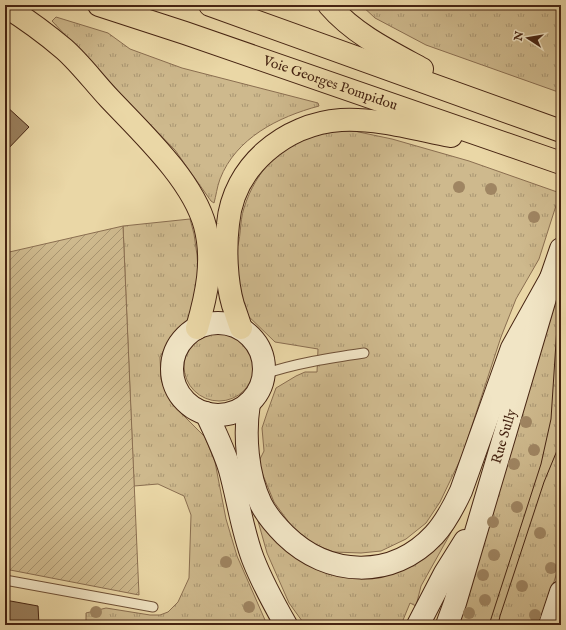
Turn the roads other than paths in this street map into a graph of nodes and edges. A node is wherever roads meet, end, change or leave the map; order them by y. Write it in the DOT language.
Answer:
graph roads {
  1 [pos="99,5"];
  2 [pos="210,5"];
  3 [pos="329,5"];
  4 [pos="5,6"];
  5 [pos="477,100"];
  6 [pos="561,130"];
  7 [pos="529,151"];
  8 [pos="561,163"];
  9 [pos="561,248"];
  10 [pos="551,278"];
  11 [pos="197,328"];
  12 [pos="240,328"];
  13 [pos="364,353"];
  14 [pos="264,374"];
  15 [pos="249,403"];
  16 [pos="206,413"];
  17 [pos="479,520"];
  18 [pos="5,580"];
  19 [pos="561,592"];
  20 [pos="153,607"];
  21 [pos="286,625"];
  22 [pos="418,625"];
  23 [pos="447,625"];
  24 [pos="550,625"];
  1 -- 7 [label="highway, Voie Georges Pompidou"];
  2 -- 5 [label="highway"];
  3 -- 5 [label="highway"];
  4 -- 11 [label="highway"];
  5 -- 6 [label="highway"];
  7 -- 8 [label="highway, Voie Georges Pompidou"];
  7 -- 12 [label="highway"];
  9 -- 10 [label="main road, Rue Sully"];
  10 -- 15 [label="main road"];
  10 -- 17 [label="main road, Rue Sully"];
  11 -- 12 [label="main road"];
  11 -- 16 [label="main road"];
  12 -- 14 [label="main road"];
  13 -- 14 [label="lane"];
  14 -- 15 [label="main road"];
  15 -- 16 [label="main road"];
  16 -- 21 [label="main road"];
  17 -- 22 [label="main road"];
  17 -- 23 [label="main road, Rue Sully"];
  18 -- 20 [label="lane"];
  19 -- 24 [label="main road"];
}
